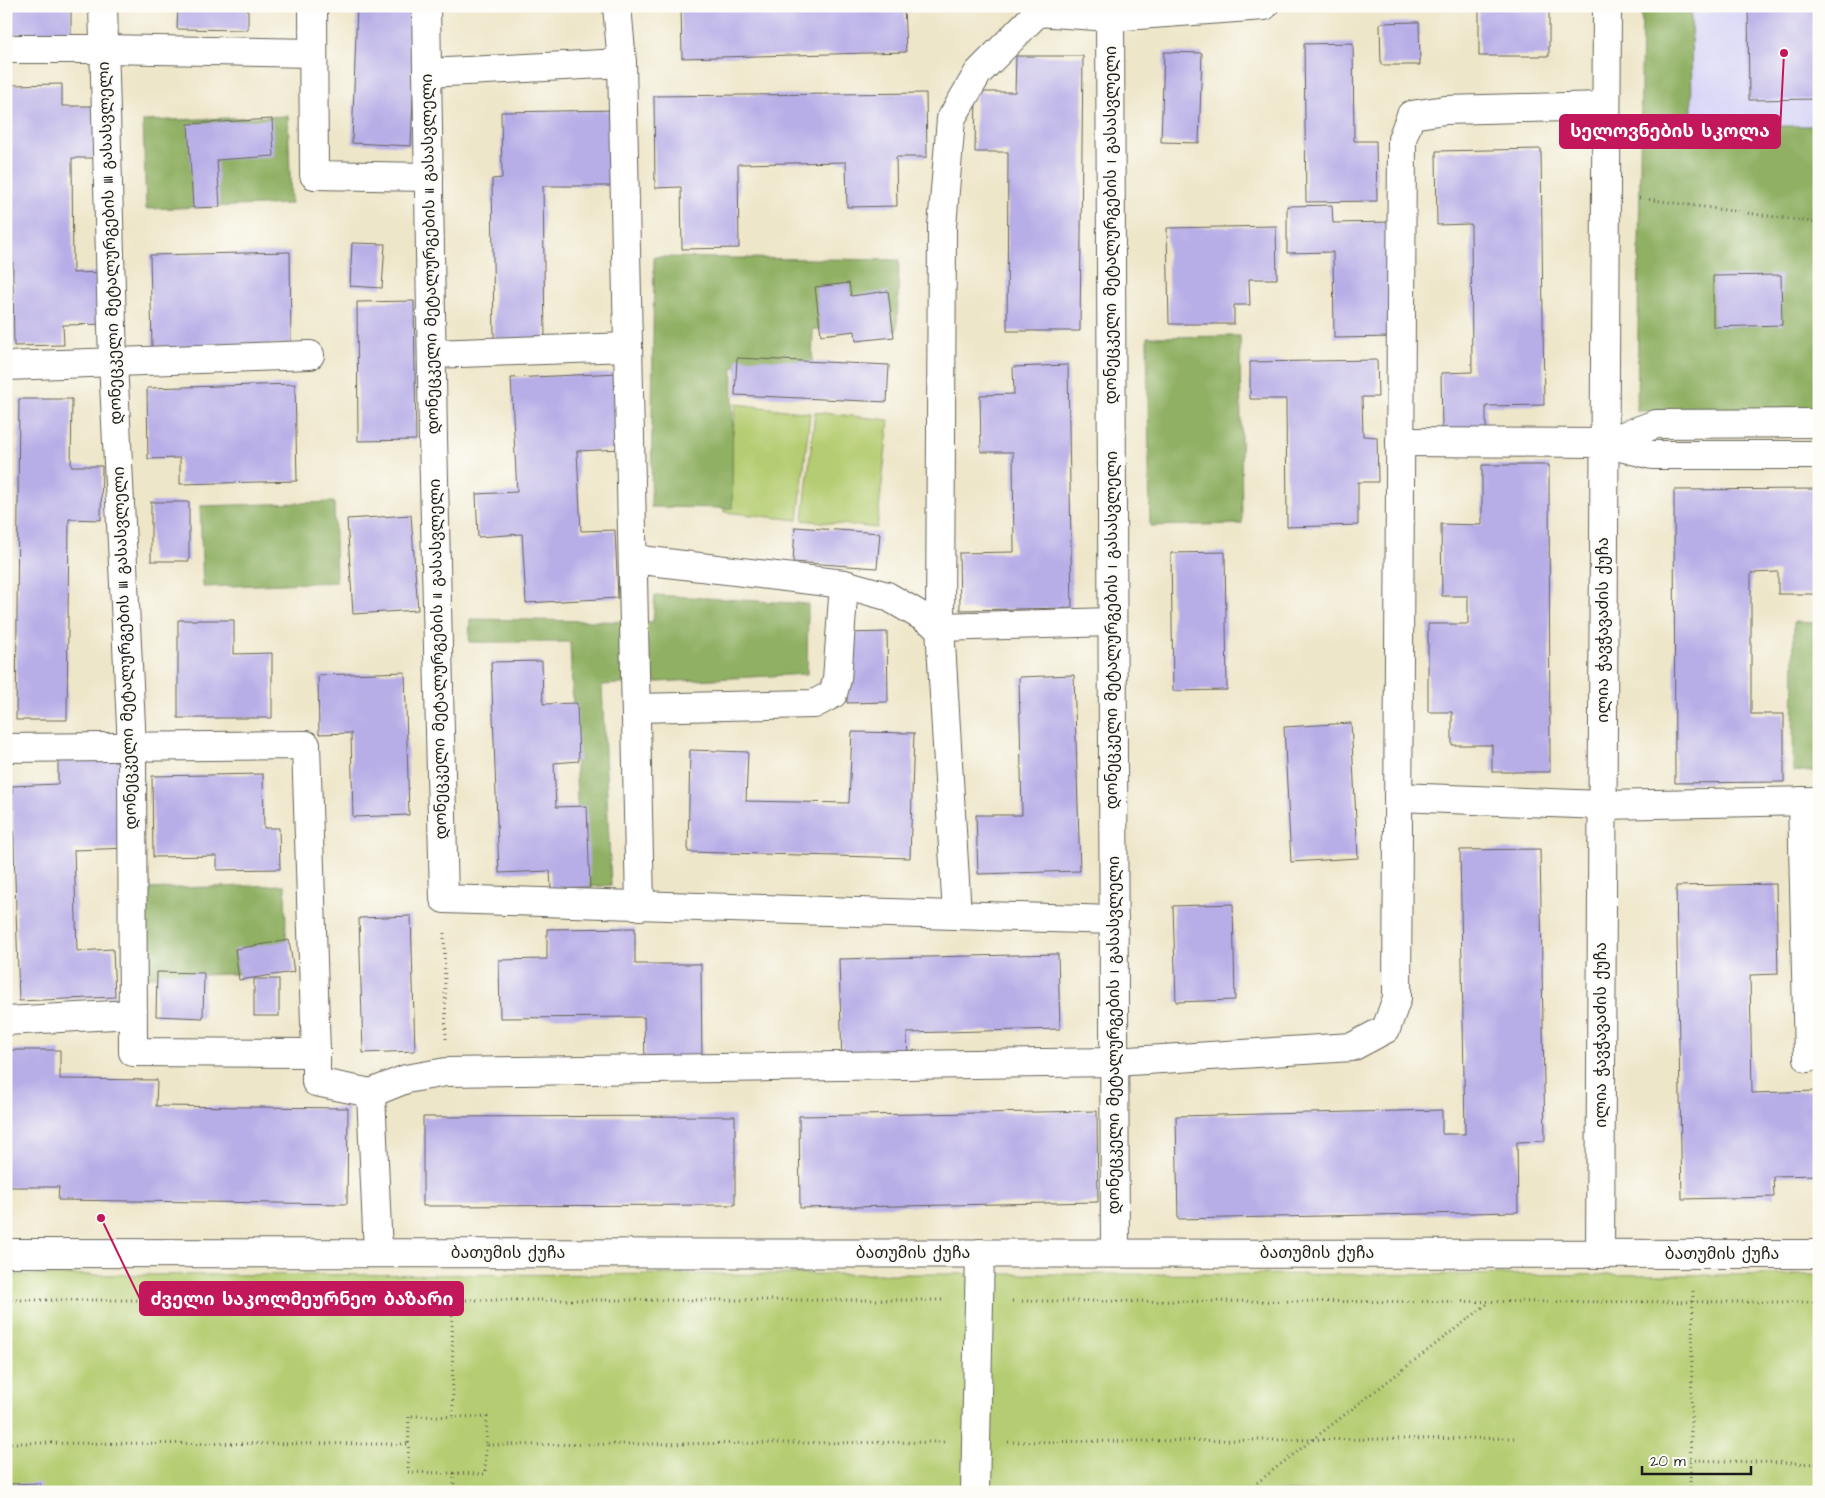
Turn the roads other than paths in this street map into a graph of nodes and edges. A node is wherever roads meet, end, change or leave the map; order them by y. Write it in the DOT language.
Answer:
graph roads {
  1 [pos="103,6"];
  2 [pos="313,6"];
  3 [pos="426,6"];
  4 [pos="617,6"];
  5 [pos="1264,6"];
  6 [pos="1606,6"];
  7 [pos="1036,9"];
  8 [pos="1110,12"];
  9 [pos="6,49"];
  10 [pos="104,49"];
  11 [pos="313,53"];
  12 [pos="622,64"];
  13 [pos="427,73"];
  14 [pos="1606,106"];
  15 [pos="429,177"];
  16 [pos="628,347"];
  17 [pos="432,354"];
  18 [pos="310,355"];
  19 [pos="113,362"];
  20 [pos="6,366"];
  21 [pos="1819,423"];
  22 [pos="1400,442"];
  23 [pos="1604,443"];
  24 [pos="1819,455"];
  25 [pos="633,559"];
  26 [pos="844,584"];
  27 [pos="1112,622"];
  28 [pos="940,627"];
  29 [pos="636,708"];
  30 [pos="132,746"];
  31 [pos="6,748"];
  32 [pos="1398,797"];
  33 [pos="1810,801"];
  34 [pos="1602,805"];
  35 [pos="640,906"];
  36 [pos="957,915"];
  37 [pos="1114,920"];
  38 [pos="132,1014"];
  39 [pos="6,1021"];
  40 [pos="316,1053"];
  41 [pos="1808,1058"];
  42 [pos="1114,1062"];
  43 [pos="371,1093"];
  44 [pos="6,1253"];
  45 [pos="378,1253"];
  46 [pos="980,1253"];
  47 [pos="1115,1253"];
  48 [pos="1600,1254"];
  49 [pos="1819,1254"];
  50 [pos="975,1492"];
  1 -- 10 [label="street, დონეცკელი მეტალურგების III გასასვლელი"];
  2 -- 11 [label="street"];
  3 -- 13 [label="street, დონეცკელი მეტალურგების II გასასვლელი"];
  4 -- 12 [label="street"];
  5 -- 8 [label="street"];
  6 -- 14 [label="street, ილია ჭავჭავაძის ქუჩა"];
  7 -- 8 [label="street"];
  7 -- 28 [label="street"];
  8 -- 27 [label="street, დონეცკელი მეტალურგების I გასასვლელი"];
  9 -- 10 [label="street"];
  10 -- 11 [label="street"];
  10 -- 19 [label="street, დონეცკელი მეტალურგების III გასასვლელი"];
  11 -- 15 [label="street"];
  12 -- 13 [label="street"];
  12 -- 16 [label="street"];
  13 -- 15 [label="street, დონეცკელი მეტალურგების II გასასვლელი"];
  14 -- 22 [label="street"];
  14 -- 23 [label="street, ილია ჭავჭავაძის ქუჩა"];
  15 -- 17 [label="street, დონეცკელი მეტალურგების II გასასვლელი"];
  16 -- 17 [label="street"];
  16 -- 25 [label="street"];
  17 -- 35 [label="street, დონეცკელი მეტალურგების II გასასვლელი"];
  18 -- 19 [label="street"];
  19 -- 20 [label="street"];
  19 -- 30 [label="street, დონეცკელი მეტალურგების III გასასვლელი"];
  21 -- 23 [label="street"];
  22 -- 23 [label="street"];
  22 -- 32 [label="street"];
  23 -- 24 [label="street"];
  23 -- 34 [label="street, ილია ჭავჭავაძის ქუჩა"];
  25 -- 26 [label="street"];
  25 -- 29 [label="street"];
  26 -- 28 [label="street"];
  26 -- 29 [label="street"];
  27 -- 28 [label="street"];
  27 -- 37 [label="street, დონეცკელი მეტალურგების I გასასვლელი"];
  28 -- 36 [label="street"];
  29 -- 35 [label="street"];
  30 -- 31 [label="street"];
  30 -- 38 [label="street, დონეცკელი მეტალურგების III გასასვლელი"];
  30 -- 40 [label="street"];
  32 -- 34 [label="street"];
  32 -- 42 [label="street"];
  33 -- 34 [label="street"];
  33 -- 41 [label="street"];
  34 -- 48 [label="street, ილია ჭავჭავაძის ქუჩა"];
  35 -- 36 [label="street"];
  36 -- 37 [label="street"];
  37 -- 42 [label="street, დონეცკელი მეტალურგების I გასასვლელი"];
  38 -- 39 [label="street"];
  38 -- 40 [label="street, დონეცკელი მეტალურგების III გასასვლელი"];
  40 -- 43 [label="street"];
  42 -- 43 [label="street"];
  42 -- 47 [label="street, დონეცკელი მეტალურგების I გასასვლელი"];
  43 -- 45 [label="street"];
  44 -- 45 [label="street, ბათუმის ქუჩა"];
  45 -- 46 [label="street, ბათუმის ქუჩა"];
  46 -- 47 [label="street, ბათუმის ქუჩა"];
  46 -- 50 [label="street"];
  47 -- 48 [label="street, ბათუმის ქუჩა"];
  48 -- 49 [label="street, ბათუმის ქუჩა"];
}
